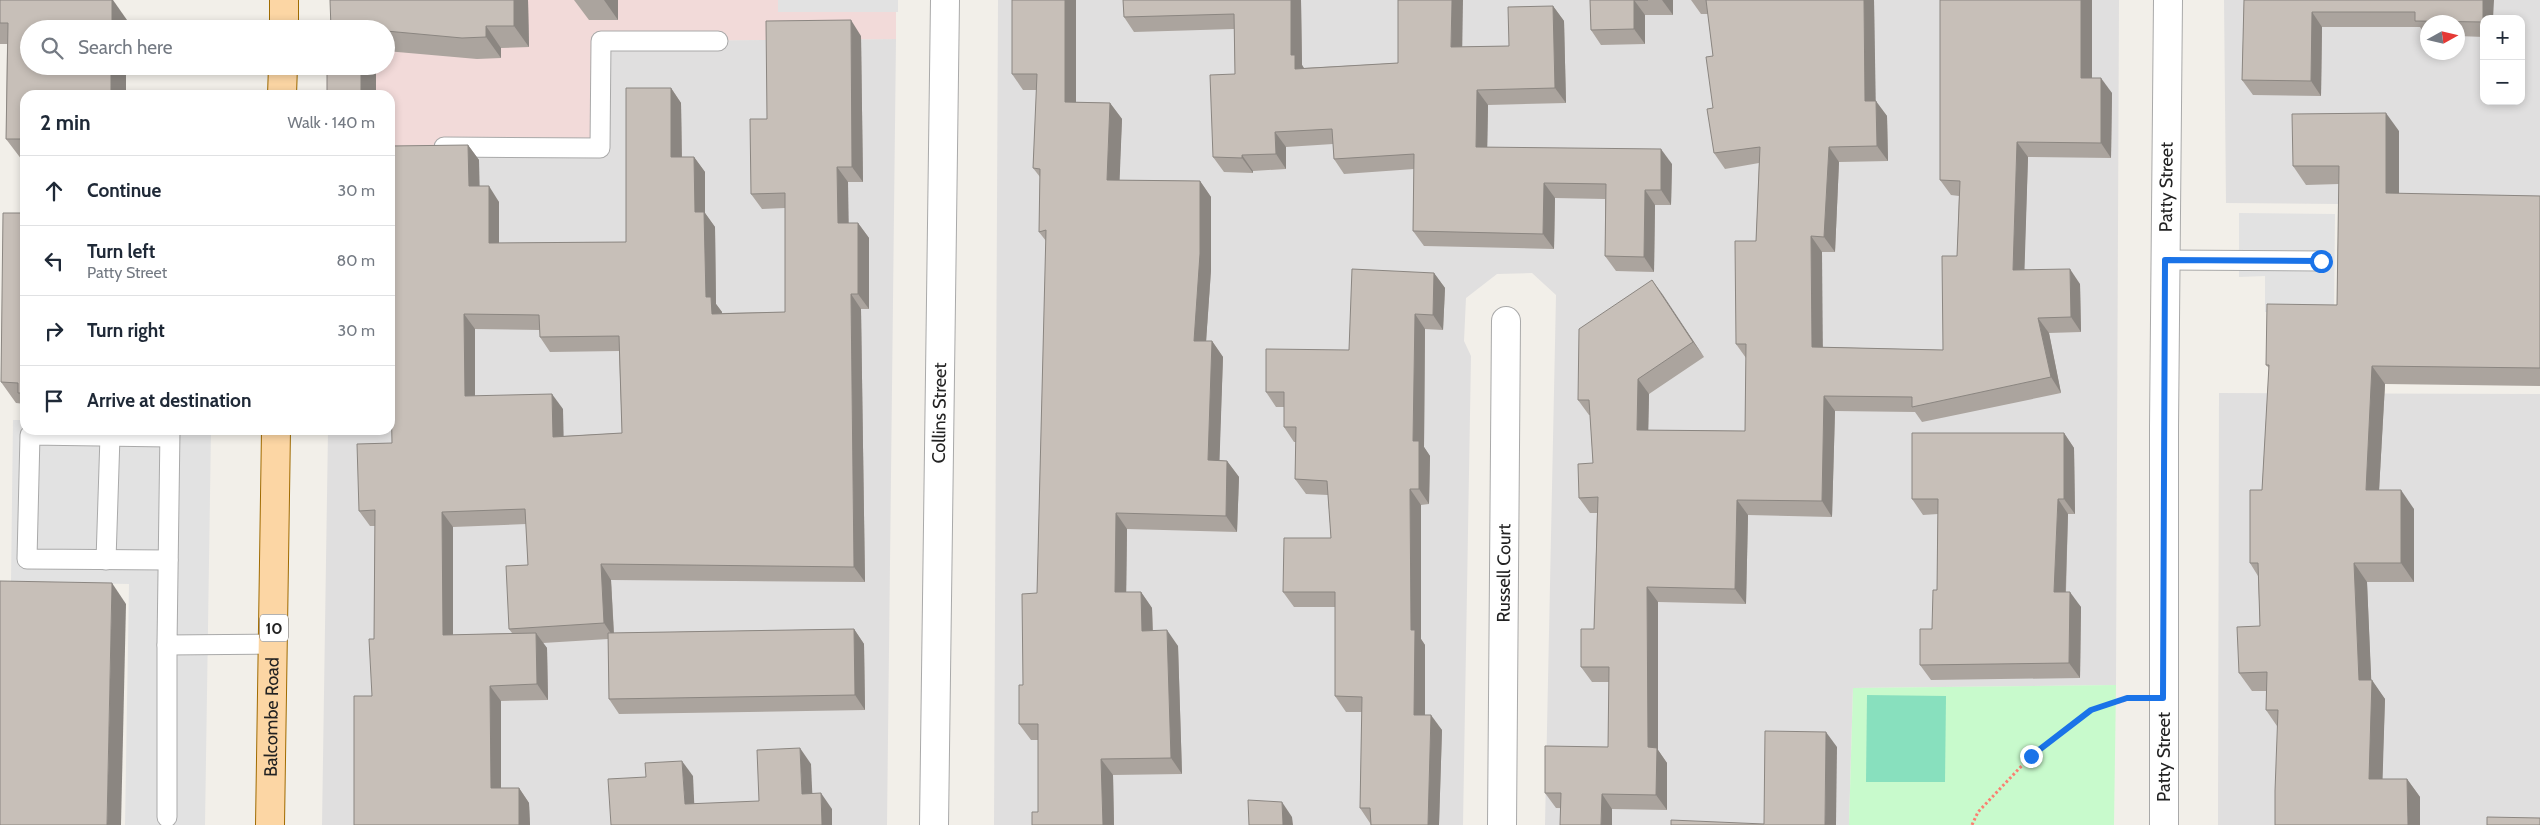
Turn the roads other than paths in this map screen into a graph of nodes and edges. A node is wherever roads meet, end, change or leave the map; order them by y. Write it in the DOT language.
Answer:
graph roads {
  1 [pos="284,0"];
  2 [pos="945,0"];
  3 [pos="2168,0"];
  4 [pos="284,20"];
  5 [pos="718,41"];
  6 [pos="283,75"];
  7 [pos="282,90"];
  8 [pos="428,147"];
  9 [pos="2165,260"];
  10 [pos="2321,261"];
  11 [pos="1506,321"];
  12 [pos="130,435"];
  13 [pos="169,435"];
  14 [pos="276,435"];
  15 [pos="110,436"];
  16 [pos="106,560"];
  17 [pos="168,560"];
  18 [pos="274,644"];
  19 [pos="167,645"];
  20 [pos="167,817"];
  21 [pos="270,825"];
  22 [pos="934,825"];
  23 [pos="1502,825"];
  24 [pos="2164,825"];
  1 -- 4 [label="main road"];
  2 -- 22 [label="street, Collins Street"];
  3 -- 9 [label="street, Patty Street"];
  5 -- 8 [label="lane"];
  6 -- 7 [label="main road"];
  9 -- 10 [label="lane"];
  9 -- 24 [label="street, Patty Street"];
  11 -- 23 [label="street, Russell Court"];
  12 -- 15 [label="lane"];
  13 -- 17 [label="lane"];
  14 -- 18 [label="main road, Balcombe Road / 10"];
  15 -- 16 [label="lane"];
  15 -- 16 [label="lane"];
  16 -- 17 [label="lane"];
  17 -- 19 [label="lane"];
  18 -- 19 [label="lane"];
  18 -- 21 [label="main road, Balcombe Road / 10"];
  19 -- 20 [label="lane"];
}
